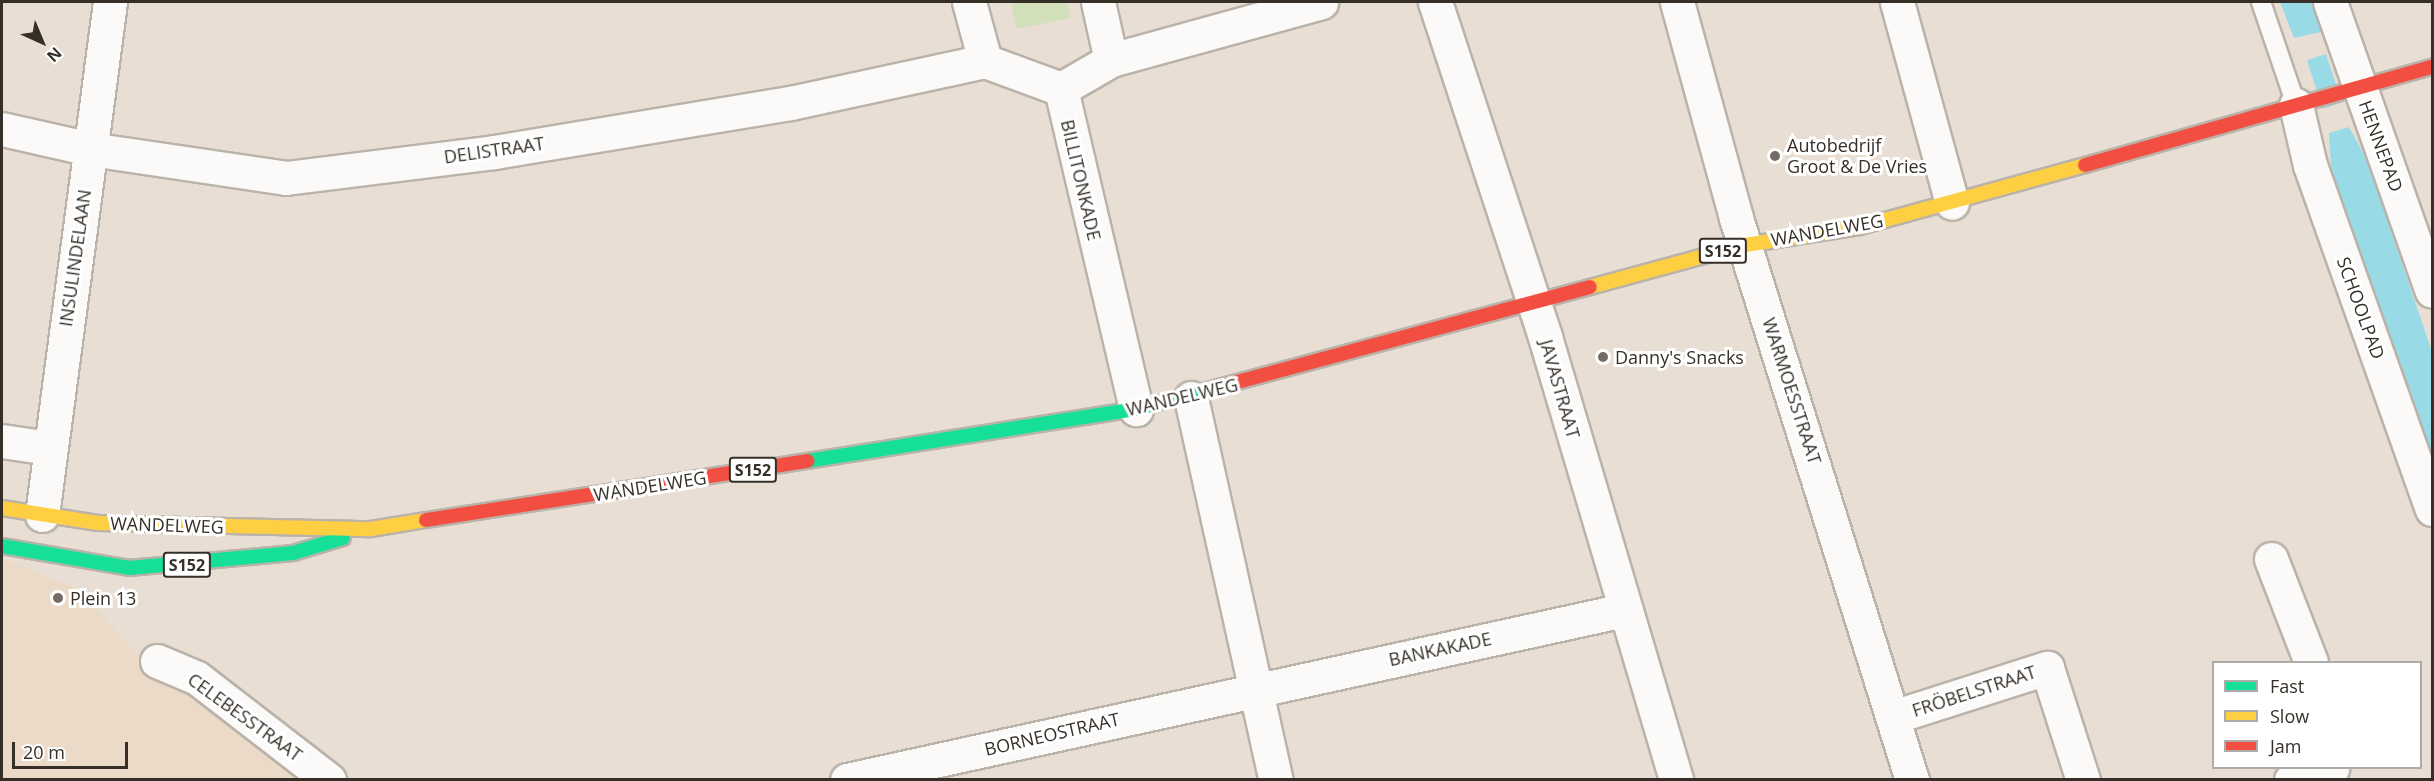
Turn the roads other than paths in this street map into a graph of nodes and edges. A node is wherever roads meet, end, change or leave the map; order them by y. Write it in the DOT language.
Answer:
graph roads {
  1 [pos="110,2"];
  2 [pos="969,2"];
  3 [pos="1098,2"];
  4 [pos="1321,2"];
  5 [pos="1435,2"];
  6 [pos="1677,2"];
  7 [pos="1897,2"];
  8 [pos="2261,2"];
  9 [pos="2330,2"];
  10 [pos="1111,60"];
  11 [pos="985,62"];
  12 [pos="2433,67"];
  13 [pos="1061,89"];
  14 [pos="2355,89"];
  15 [pos="2304,104"];
  16 [pos="2,129"];
  17 [pos="90,149"];
  18 [pos="1952,203"];
  19 [pos="1745,245"];
  20 [pos="2433,291"];
  21 [pos="1534,306"];
  22 [pos="1191,398"];
  23 [pos="1136,409"];
  24 [pos="2,441"];
  25 [pos="49,448"];
  26 [pos="2,508"];
  27 [pos="2433,509"];
  28 [pos="42,515"];
  29 [pos="371,529"];
  30 [pos="2,546"];
  31 [pos="2271,559"];
  32 [pos="1624,610"];
  33 [pos="157,661"];
  34 [pos="2310,661"];
  35 [pos="1257,688"];
  36 [pos="1893,717"];
  37 [pos="2329,769"];
  38 [pos="329,780"];
  39 [pos="847,780"];
  40 [pos="1276,780"];
  41 [pos="1676,780"];
  42 [pos="1912,780"];
  43 [pos="2083,780"];
  44 [pos="2291,780"];
  1 -- 17 [label="street, INSULINDELAAN"];
  2 -- 11 [label="street"];
  3 -- 10 [label="street"];
  4 -- 10 [label="street"];
  5 -- 21 [label="street, JAVASTRAAT"];
  6 -- 19 [label="street, WARMOESSTRAAT"];
  7 -- 18 [label="street"];
  8 -- 15 [label="lane"];
  9 -- 14 [label="street, HENNEPAD"];
  10 -- 13 [label="street"];
  11 -- 13 [label="street"];
  11 -- 17 [label="street, DELISTRAAT"];
  12 -- 14 [label="main road, WANDELWEG / S152"];
  13 -- 23 [label="street, BILLITONKADE"];
  14 -- 15 [label="main road, WANDELWEG / S152"];
  14 -- 20 [label="street, HENNEPAD"];
  15 -- 18 [label="main road, WANDELWEG / S152"];
  15 -- 27 [label="street, SCHOOLPAD"];
  16 -- 17 [label="street, DELISTRAAT"];
  17 -- 25 [label="street, INSULINDELAAN"];
  18 -- 19 [label="main road, WANDELWEG / S152"];
  19 -- 21 [label="main road, WANDELWEG / S152"];
  19 -- 36 [label="street, WARMOESSTRAAT"];
  21 -- 22 [label="main road, WANDELWEG / S152"];
  21 -- 32 [label="street, JAVASTRAAT"];
  22 -- 23 [label="main road, WANDELWEG / S152"];
  22 -- 35 [label="street"];
  23 -- 29 [label="main road, WANDELWEG / S152"];
  24 -- 25 [label="street"];
  25 -- 28 [label="street, INSULINDELAAN"];
  26 -- 28 [label="main road, S152"];
  28 -- 29 [label="main road, WANDELWEG / S152"];
  29 -- 30 [label="main road, S152"];
  31 -- 34 [label="street"];
  32 -- 35 [label="street, BANKAKADE"];
  32 -- 41 [label="street, JAVASTRAAT"];
  33 -- 38 [label="street, CELEBESSTRAAT"];
  35 -- 39 [label="street, BORNEOSTRAAT"];
  35 -- 40 [label="street"];
  36 -- 42 [label="street, WARMOESSTRAAT"];
  36 -- 43 [label="street, FRÖBELSTRAAT"];
  37 -- 44 [label="street"];
}
